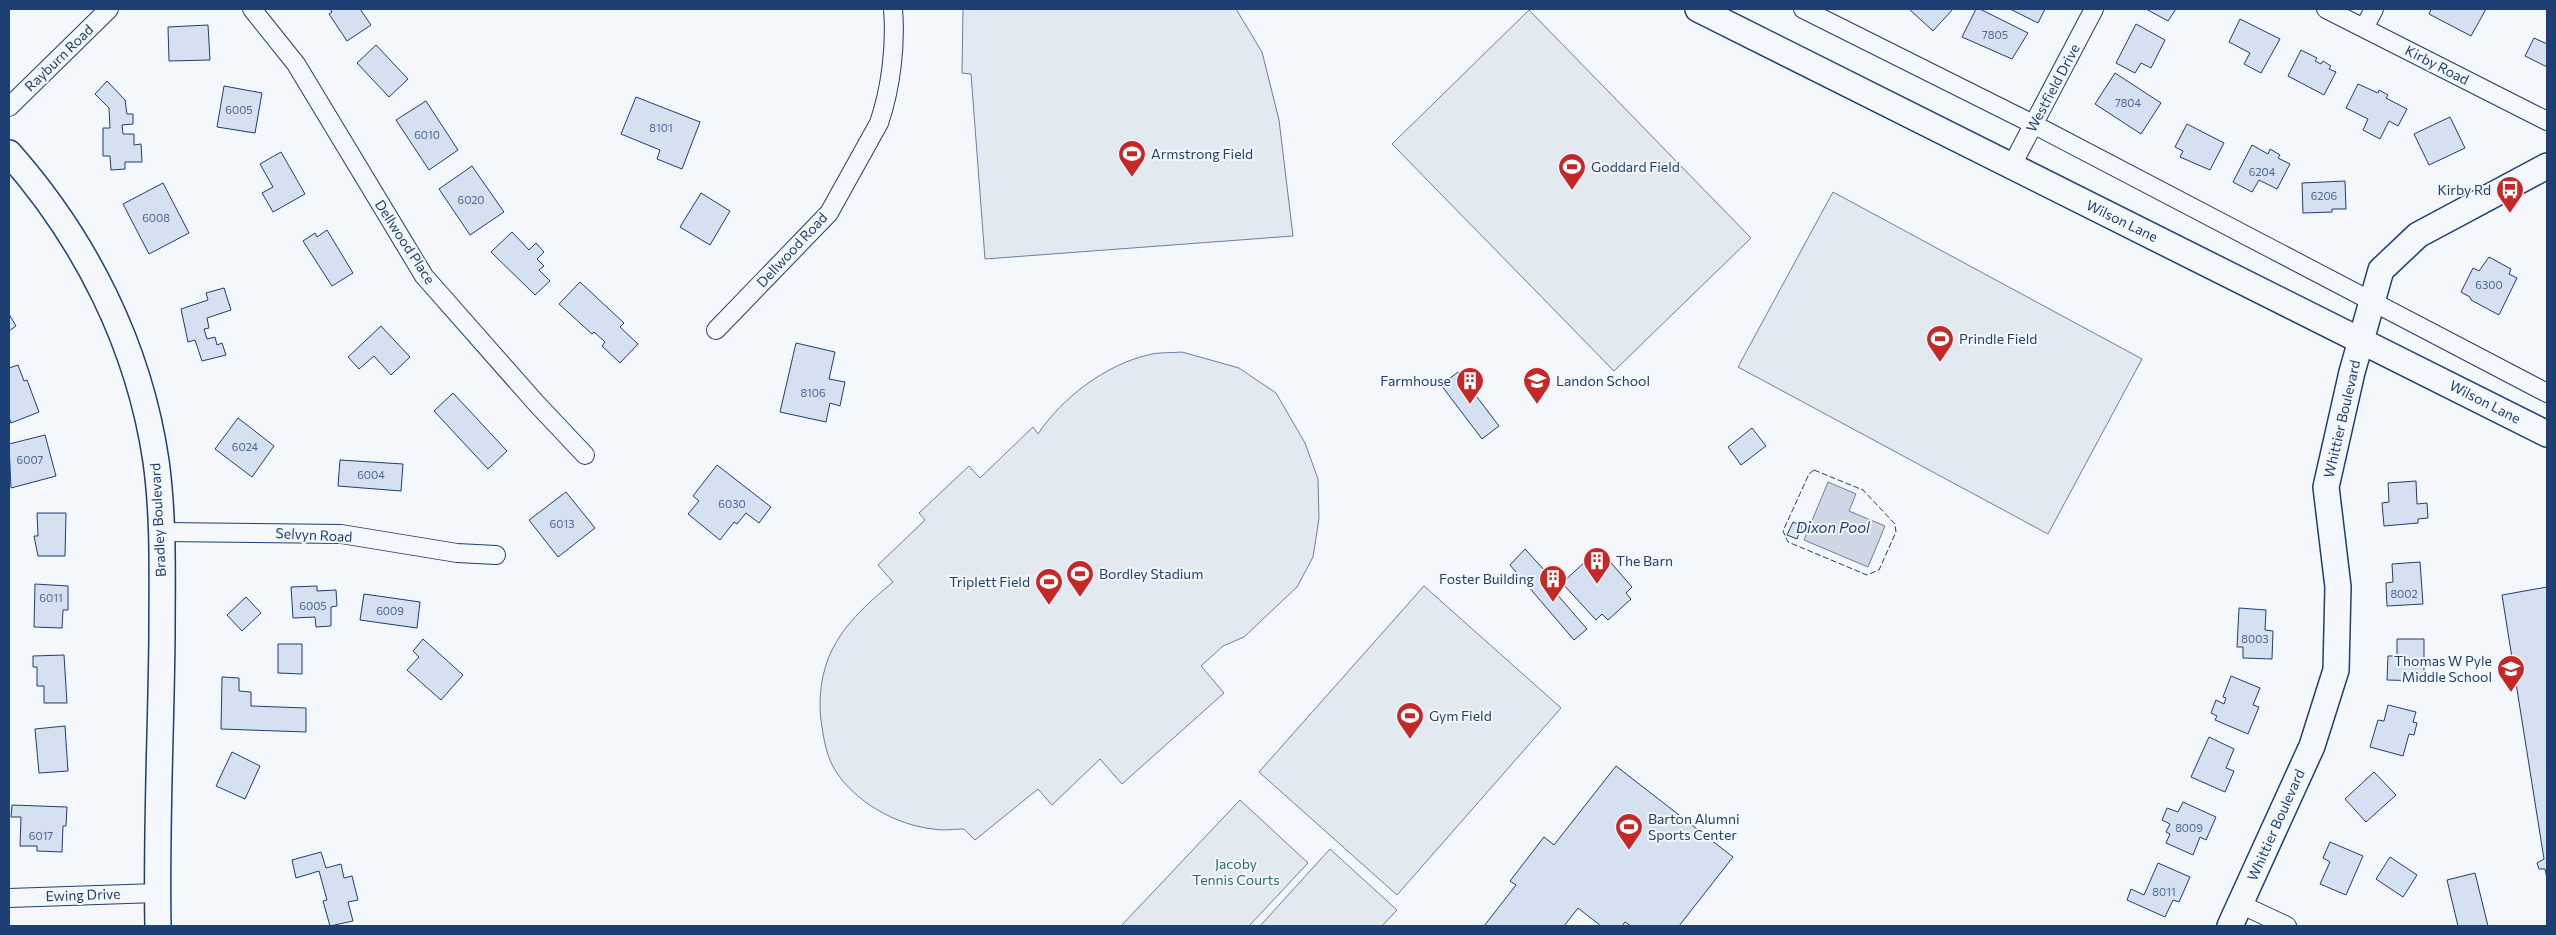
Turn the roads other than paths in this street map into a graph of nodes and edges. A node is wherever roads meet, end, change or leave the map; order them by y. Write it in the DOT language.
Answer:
graph roads {
  1 [pos="109,9"];
  2 [pos="252,9"];
  3 [pos="893,9"];
  4 [pos="1698,9"];
  5 [pos="1803,9"];
  6 [pos="2094,9"];
  7 [pos="2326,9"];
  8 [pos="2374,9"];
  9 [pos="2364,28"];
  10 [pos="9,107"];
  11 [pos="2547,121"];
  12 [pos="2033,124"];
  13 [pos="9,153"];
  14 [pos="2011,166"];
  15 [pos="2547,166"];
  16 [pos="2371,301"];
  17 [pos="716,330"];
  18 [pos="2360,340"];
  19 [pos="2547,393"];
  20 [pos="2547,434"];
  21 [pos="585,455"];
  22 [pos="162,532"];
  23 [pos="496,554"];
  24 [pos="157,893"];
  25 [pos="9,898"];
  26 [pos="2235,915"];
  27 [pos="158,926"];
  28 [pos="2288,926"];
  1 -- 10 [label="street, Rayburn Road"];
  2 -- 21 [label="street, Dellwood Place"];
  3 -- 17 [label="street, Dellwood Road"];
  4 -- 14 [label="main road, Wilson Lane"];
  5 -- 12 [label="street"];
  6 -- 12 [label="street, Westfield Drive"];
  7 -- 9 [label="street, Kirby Road"];
  8 -- 9 [label="street"];
  9 -- 11 [label="street, Kirby Road"];
  12 -- 14 [label="street, Westfield Drive"];
  12 -- 16 [label="street"];
  13 -- 22 [label="main road, Bradley Boulevard"];
  14 -- 18 [label="main road, Wilson Lane"];
  15 -- 16 [label="main road, Whittier Boulevard"];
  16 -- 18 [label="main road, Whittier Boulevard"];
  16 -- 19 [label="street"];
  18 -- 20 [label="main road, Wilson Lane"];
  18 -- 26 [label="main road, Whittier Boulevard"];
  22 -- 23 [label="street, Selvyn Road"];
  22 -- 24 [label="main road, Bradley Boulevard"];
  24 -- 25 [label="street, Ewing Drive"];
  24 -- 27 [label="main road, Bradley Boulevard"];
  26 -- 28 [label="street"];
}
